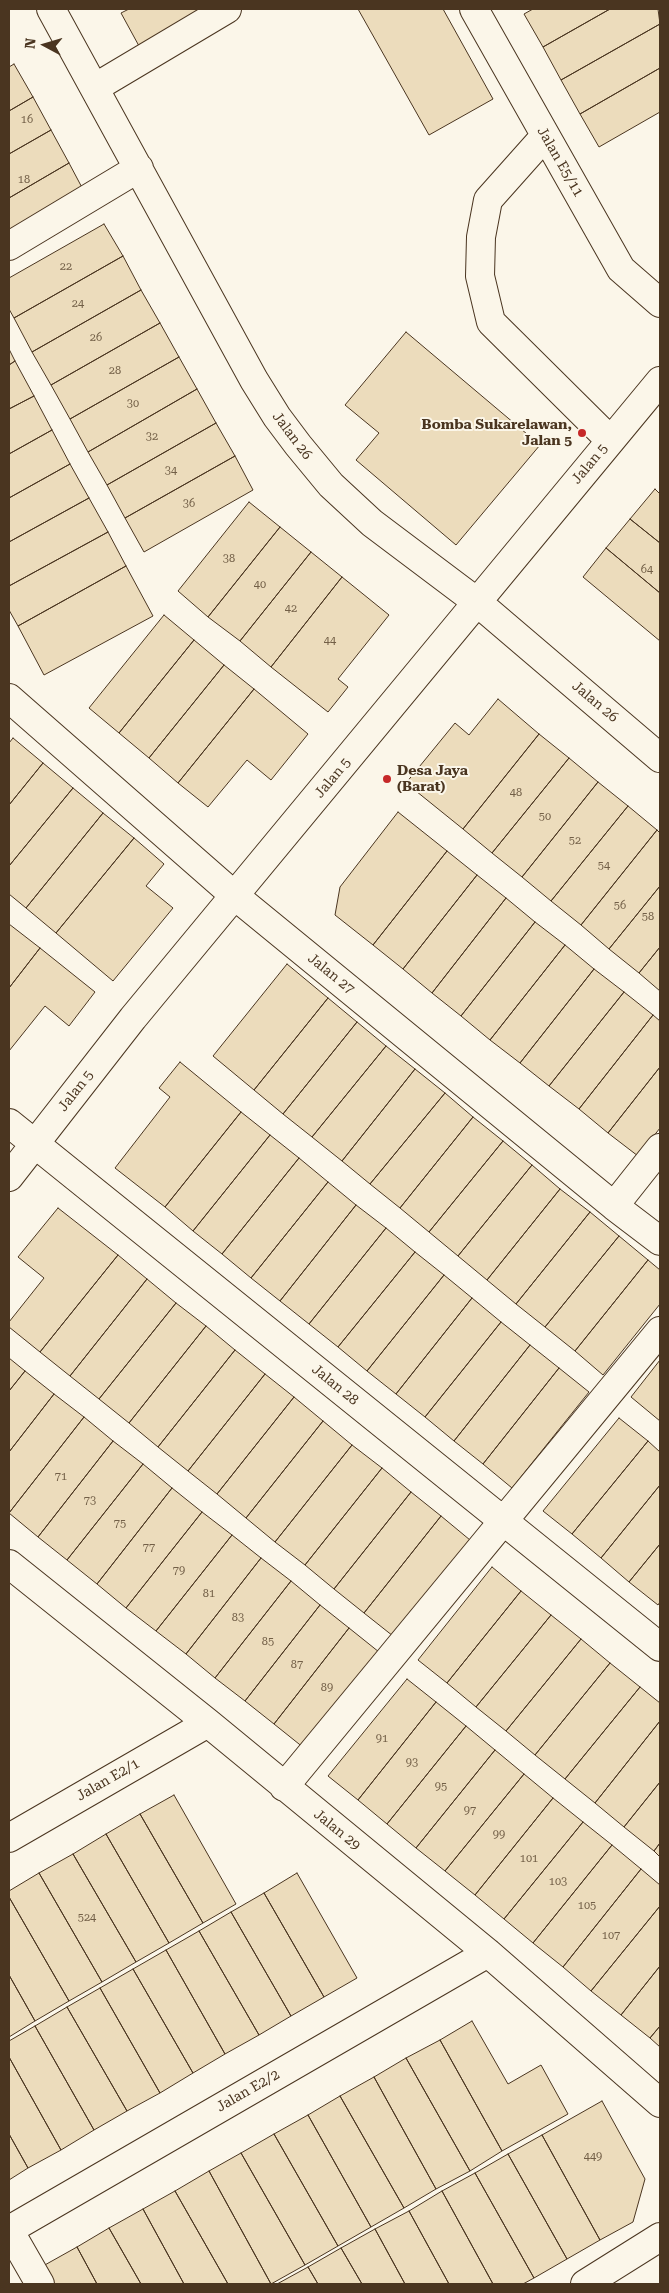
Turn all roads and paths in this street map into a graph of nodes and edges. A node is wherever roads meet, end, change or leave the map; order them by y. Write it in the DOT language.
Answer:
graph roads {
  1 [pos="51,9"];
  2 [pos="228,9"];
  3 [pos="474,9"];
  4 [pos="96,87"];
  5 [pos="544,136"];
  6 [pos="139,168"];
  7 [pos="9,246"];
  8 [pos="660,303"];
  9 [pos="660,381"];
  10 [pos="610,440"];
  11 [pos="477,602"];
  12 [pos="9,698"];
  13 [pos="660,758"];
  14 [pos="236,896"];
  15 [pos="9,1123"];
  16 [pos="34,1145"];
  17 [pos="660,1148"];
  18 [pos="9,1177"];
  19 [pos="614,1206"];
  20 [pos="660,1241"];
  21 [pos="660,1331"];
  22 [pos="505,1520"];
  23 [pos="9,1564"];
  24 [pos="660,1647"];
  25 [pos="208,1723"];
  26 [pos="284,1786"];
  27 [pos="9,1838"];
  28 [pos="488,1953"];
  29 [pos="660,2103"];
  30 [pos="9,2230"];
  31 [pos="660,2237"];
  32 [pos="40,2284"];
  33 [pos="585,2284"];
  1 -- 4 [label="street, Jalan 26"];
  2 -- 4 [label="street"];
  3 -- 5 [label="street, Jalan E5/11"];
  4 -- 6 [label="street, Jalan 26"];
  5 -- 8 [label="street, Jalan E5/11"];
  5 -- 10 [label="street"];
  6 -- 7 [label="street"];
  6 -- 11 [label="street, Jalan 26"];
  9 -- 10 [label="street, Jalan 5"];
  10 -- 11 [label="street, Jalan 5"];
  11 -- 13 [label="street, Jalan 26"];
  11 -- 14 [label="street, Jalan 5"];
  12 -- 14 [label="street, Jalan 27"];
  14 -- 16 [label="street, Jalan 5"];
  14 -- 19 [label="street, Jalan 27"];
  15 -- 16 [label="street, Jalan 28"];
  16 -- 18 [label="street, Jalan 5"];
  16 -- 22 [label="street, Jalan 28"];
  17 -- 19 [label="street"];
  19 -- 20 [label="street, Jalan 27"];
  21 -- 22 [label="street"];
  22 -- 24 [label="street, Jalan 28"];
  22 -- 26 [label="street"];
  23 -- 25 [label="street, Jalan 29"];
  25 -- 26 [label="street, Jalan 29"];
  25 -- 27 [label="street, Jalan E2/1"];
  26 -- 28 [label="street, Jalan 29"];
  28 -- 29 [label="street, Jalan 29"];
  28 -- 30 [label="street, Jalan E2/2"];
  30 -- 32 [label="street"];
  31 -- 33 [label="street"];
}
